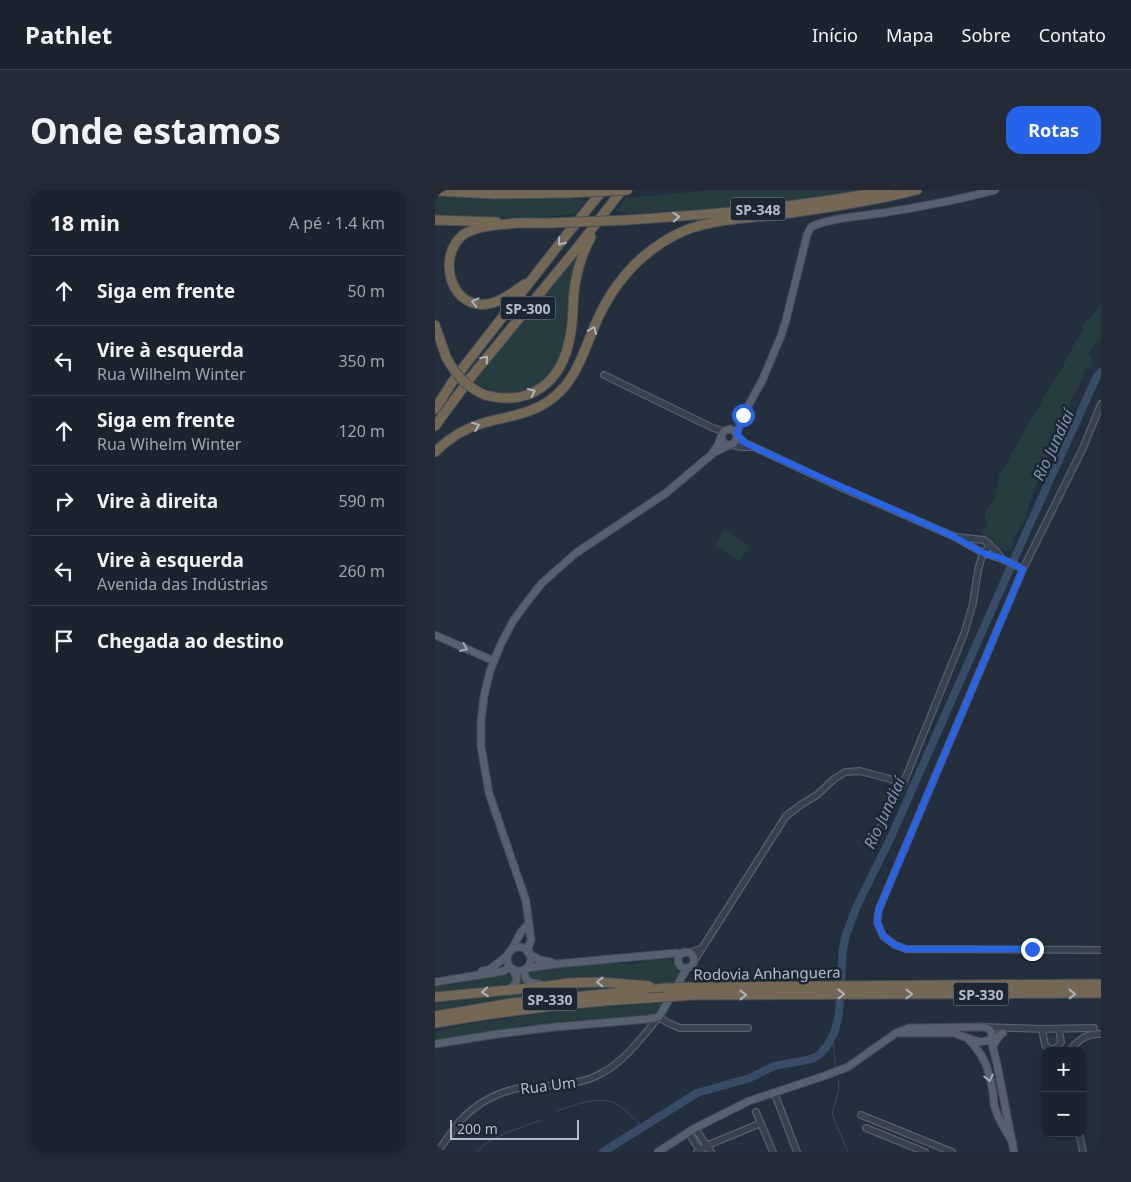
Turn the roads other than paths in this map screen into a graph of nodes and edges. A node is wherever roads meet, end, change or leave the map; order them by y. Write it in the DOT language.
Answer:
graph roads {
  1 [pos="601,190"];
  2 [pos="621,190"];
  3 [pos="628,190"];
  4 [pos="889,190"];
  5 [pos="917,190"];
  6 [pos="995,190"];
  7 [pos="435,191"];
  8 [pos="609,207"];
  9 [pos="435,220"];
  10 [pos="517,223"];
  11 [pos="533,277"];
  12 [pos="435,325"];
  13 [pos="604,376"];
  14 [pos="1101,404"];
  15 [pos="435,409"];
  16 [pos="743,415"];
  17 [pos="435,426"];
  18 [pos="723,434"];
  19 [pos="737,435"];
  20 [pos="730,445"];
  21 [pos="754,447"];
  22 [pos="435,452"];
  23 [pos="711,455"];
  24 [pos="953,536"];
  25 [pos="979,539"];
  26 [pos="989,544"];
  27 [pos="974,548"];
  28 [pos="983,553"];
  29 [pos="1003,559"];
  30 [pos="1021,568"];
  31 [pos="435,635"];
  32 [pos="494,661"];
  33 [pos="903,784"];
  34 [pos="872,843"];
  35 [pos="529,923"];
  36 [pos="512,949"];
  37 [pos="701,949"];
  38 [pos="1101,950"];
  39 [pos="528,952"];
  40 [pos="684,953"];
  41 [pos="662,954"];
  42 [pos="507,956"];
  43 [pos="694,960"];
  44 [pos="556,964"];
  45 [pos="682,965"];
  46 [pos="511,968"];
  47 [pos="526,969"];
  48 [pos="476,975"];
  49 [pos="435,982"];
  50 [pos="1101,984"];
  51 [pos="551,985"];
  52 [pos="666,988"];
  53 [pos="507,990"];
  54 [pos="861,990"];
  55 [pos="694,991"];
  56 [pos="1101,993"];
  57 [pos="435,997"];
  58 [pos="491,1014"];
  59 [pos="435,1016"];
  60 [pos="659,1017"];
  61 [pos="435,1023"];
  62 [pos="984,1026"];
  63 [pos="970,1027"];
  64 [pos="748,1028"];
  65 [pos="1019,1028"];
  66 [pos="1094,1028"];
  67 [pos="435,1029"];
  68 [pos="1042,1029"];
  69 [pos="1059,1029"];
  70 [pos="938,1030"];
  71 [pos="1003,1033"];
  72 [pos="1101,1034"];
  73 [pos="965,1037"];
  74 [pos="991,1038"];
  75 [pos="1061,1039"];
  76 [pos="435,1044"];
  77 [pos="1073,1045"];
  78 [pos="993,1046"];
  79 [pos="1048,1047"];
  80 [pos="1056,1047"];
  81 [pos="775,1092"];
  82 [pos="1006,1106"];
  83 [pos="994,1107"];
  84 [pos="757,1112"];
  85 [pos="861,1115"];
  86 [pos="875,1121"];
  87 [pos="761,1123"];
  88 [pos="695,1128"];
  89 [pos="688,1132"];
  90 [pos="1080,1137"];
  91 [pos="1013,1143"];
  92 [pos="707,1146"];
  93 [pos="699,1151"];
  94 [pos="437,1152"];
  95 [pos="657,1152"];
  96 [pos="711,1152"];
  97 [pos="772,1152"];
  98 [pos="797,1152"];
  99 [pos="925,1152"];
  100 [pos="952,1152"];
  101 [pos="1014,1152"];
  102 [pos="1083,1152"];
  1 -- 11 [label="highway, SP-300, one-way"];
  2 -- 8 [label="highway, SP-300"];
  3 -- 7 [label="highway, bridge"];
  10 -- 4 [label="highway, SP-348, one-way, bridge"];
  22 -- 5 [label="highway, one-way"];
  6 -- 16 [label="main road"];
  12 -- 8 [label="highway, one-way, bridge"];
  17 -- 8 [label="highway, SP-300, one-way"];
  9 -- 10 [label="highway, SP-348"];
  11 -- 10 [label="highway, one-way"];
  11 -- 15 [label="highway, SP-300"];
  13 -- 18 [label="street"];
  14 -- 30 [label="street"];
  16 -- 18 [label="main road"];
  16 -- 19 [label="main road"];
  18 -- 19 [label="main road"];
  18 -- 20 [label="main road"];
  18 -- 23 [label="main road"];
  19 -- 20 [label="main road"];
  19 -- 21 [label="street"];
  20 -- 21 [label="street"];
  20 -- 23 [label="main road"];
  21 -- 24 [label="street"];
  23 -- 32 [label="main road"];
  24 -- 25 [label="street"];
  24 -- 27 [label="street"];
  25 -- 26 [label="street"];
  25 -- 27 [label="street"];
  26 -- 28 [label="street"];
  26 -- 29 [label="street"];
  27 -- 28 [label="street"];
  28 -- 29 [label="street"];
  28 -- 33 [label="street"];
  29 -- 30 [label="street"];
  30 -- 38 [label="street"];
  31 -- 32 [label="main road, one-way"];
  32 -- 35 [label="main road"];
  33 -- 34 [label="street"];
  33 -- 37 [label="street"];
  35 -- 36 [label="main road"];
  35 -- 39 [label="main road"];
  36 -- 39 [label="main road"];
  36 -- 42 [label="main road"];
  37 -- 40 [label="street"];
  37 -- 43 [label="street"];
  39 -- 44 [label="main road"];
  39 -- 47 [label="main road"];
  40 -- 41 [label="main road"];
  40 -- 43 [label="main road"];
  40 -- 45 [label="main road"];
  41 -- 44 [label="main road"];
  41 -- 45 [label="main road"];
  42 -- 46 [label="main road"];
  42 -- 48 [label="main road"];
  43 -- 45 [label="main road"];
  44 -- 47 [label="main road"];
  45 -- 60 [label="main road"];
  46 -- 47 [label="main road"];
  46 -- 48 [label="main road"];
  46 -- 53 [label="main road"];
  47 -- 51 [label="main road"];
  48 -- 49 [label="main road"];
  50 -- 54 [label="highway, Rodovia Anhanguera / SP-330"];
  52 -- 51 [label="highway, one-way"];
  51 -- 53 [label="highway"];
  52 -- 55 [label="highway, Rodovia Anhanguera / SP-330, bridge"];
  52 -- 59 [label="highway, Rodovia Anhanguera / SP-330"];
  53 -- 57 [label="highway, one-way"];
  54 -- 55 [label="highway, Rodovia Anhanguera / SP-330"];
  54 -- 56 [label="highway, Rodovia Anhanguera / SP-330, one-way"];
  55 -- 58 [label="highway, Rodovia Anhanguera / SP-330, bridge"];
  58 -- 61 [label="highway, Rodovia Anhanguera / SP-330"];
  58 -- 67 [label="highway"];
  60 -- 64 [label="street"];
  60 -- 76 [label="main road"];
  60 -- 94 [label="street, Rua Um"];
  62 -- 63 [label="main road"];
  62 -- 65 [label="street"];
  62 -- 74 [label="main road"];
  63 -- 70 [label="main road"];
  63 -- 73 [label="main road"];
  65 -- 68 [label="street"];
  65 -- 71 [label="street"];
  66 -- 69 [label="street"];
  68 -- 69 [label="street"];
  68 -- 79 [label="street"];
  69 -- 75 [label="street"];
  70 -- 73 [label="main road"];
  70 -- 81 [label="main road"];
  71 -- 74 [label="street"];
  71 -- 78 [label="main road"];
  72 -- 77 [label="street"];
  73 -- 74 [label="main road"];
  73 -- 83 [label="main road, one-way"];
  74 -- 78 [label="main road"];
  75 -- 77 [label="street"];
  75 -- 80 [label="street"];
  78 -- 82 [label="main road"];
  81 -- 88 [label="main road"];
  81 -- 98 [label="street"];
  82 -- 83 [label="main road"];
  82 -- 91 [label="main road"];
  83 -- 91 [label="main road"];
  84 -- 87 [label="street"];
  85 -- 86 [label="street"];
  86 -- 99 [label="street"];
  86 -- 100 [label="street"];
  87 -- 92 [label="street"];
  87 -- 97 [label="street"];
  88 -- 89 [label="main road"];
  88 -- 92 [label="street"];
  89 -- 93 [label="street"];
  89 -- 95 [label="main road"];
  90 -- 102 [label="street"];
  91 -- 101 [label="main road"];
  92 -- 93 [label="street"];
  92 -- 96 [label="street"];
}
